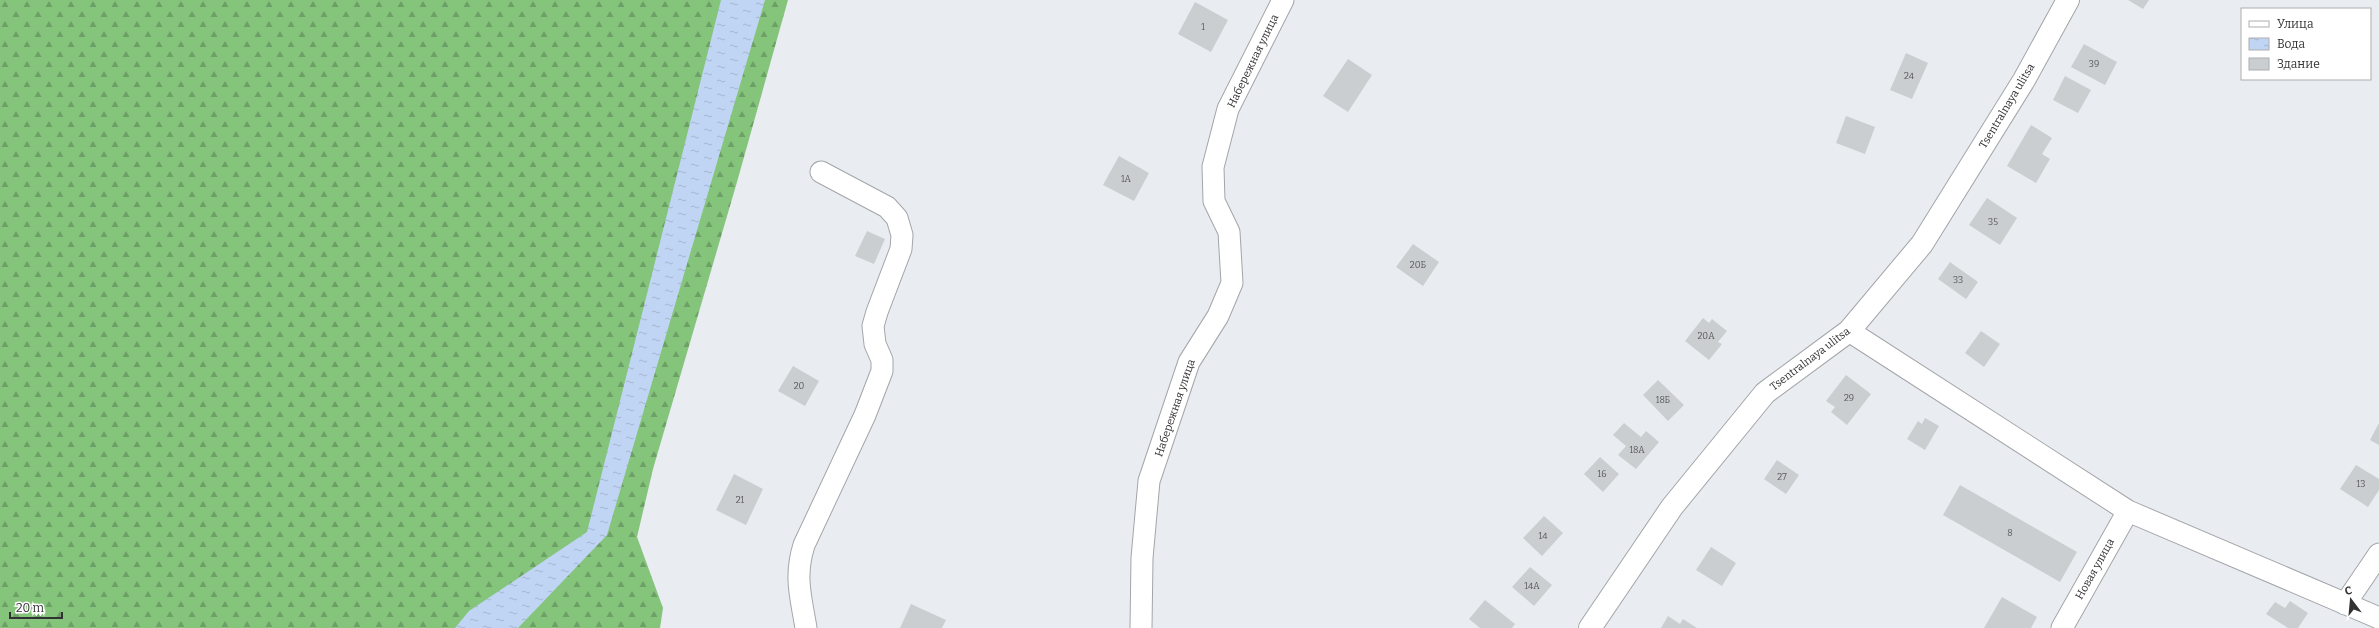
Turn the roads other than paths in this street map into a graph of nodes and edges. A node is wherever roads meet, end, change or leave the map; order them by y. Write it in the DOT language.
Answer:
graph roads {
  1 [pos="1283,0"];
  2 [pos="2068,0"];
  3 [pos="821,172"];
  4 [pos="1849,331"];
  5 [pos="2128,511"];
  6 [pos="2379,554"];
  7 [pos="2345,604"];
  8 [pos="2379,618"];
  9 [pos="806,628"];
  10 [pos="1141,628"];
  11 [pos="1590,628"];
  12 [pos="2062,628"];
  1 -- 10 [label="street, Набережная улица"];
  2 -- 4 [label="street, Tsentralnaya ulitsa"];
  3 -- 9 [label="street"];
  4 -- 5 [label="street"];
  4 -- 11 [label="street, Tsentralnaya ulitsa"];
  5 -- 7 [label="street"];
  5 -- 12 [label="street, Новая улица"];
  6 -- 7 [label="street"];
  7 -- 8 [label="street"];
}
